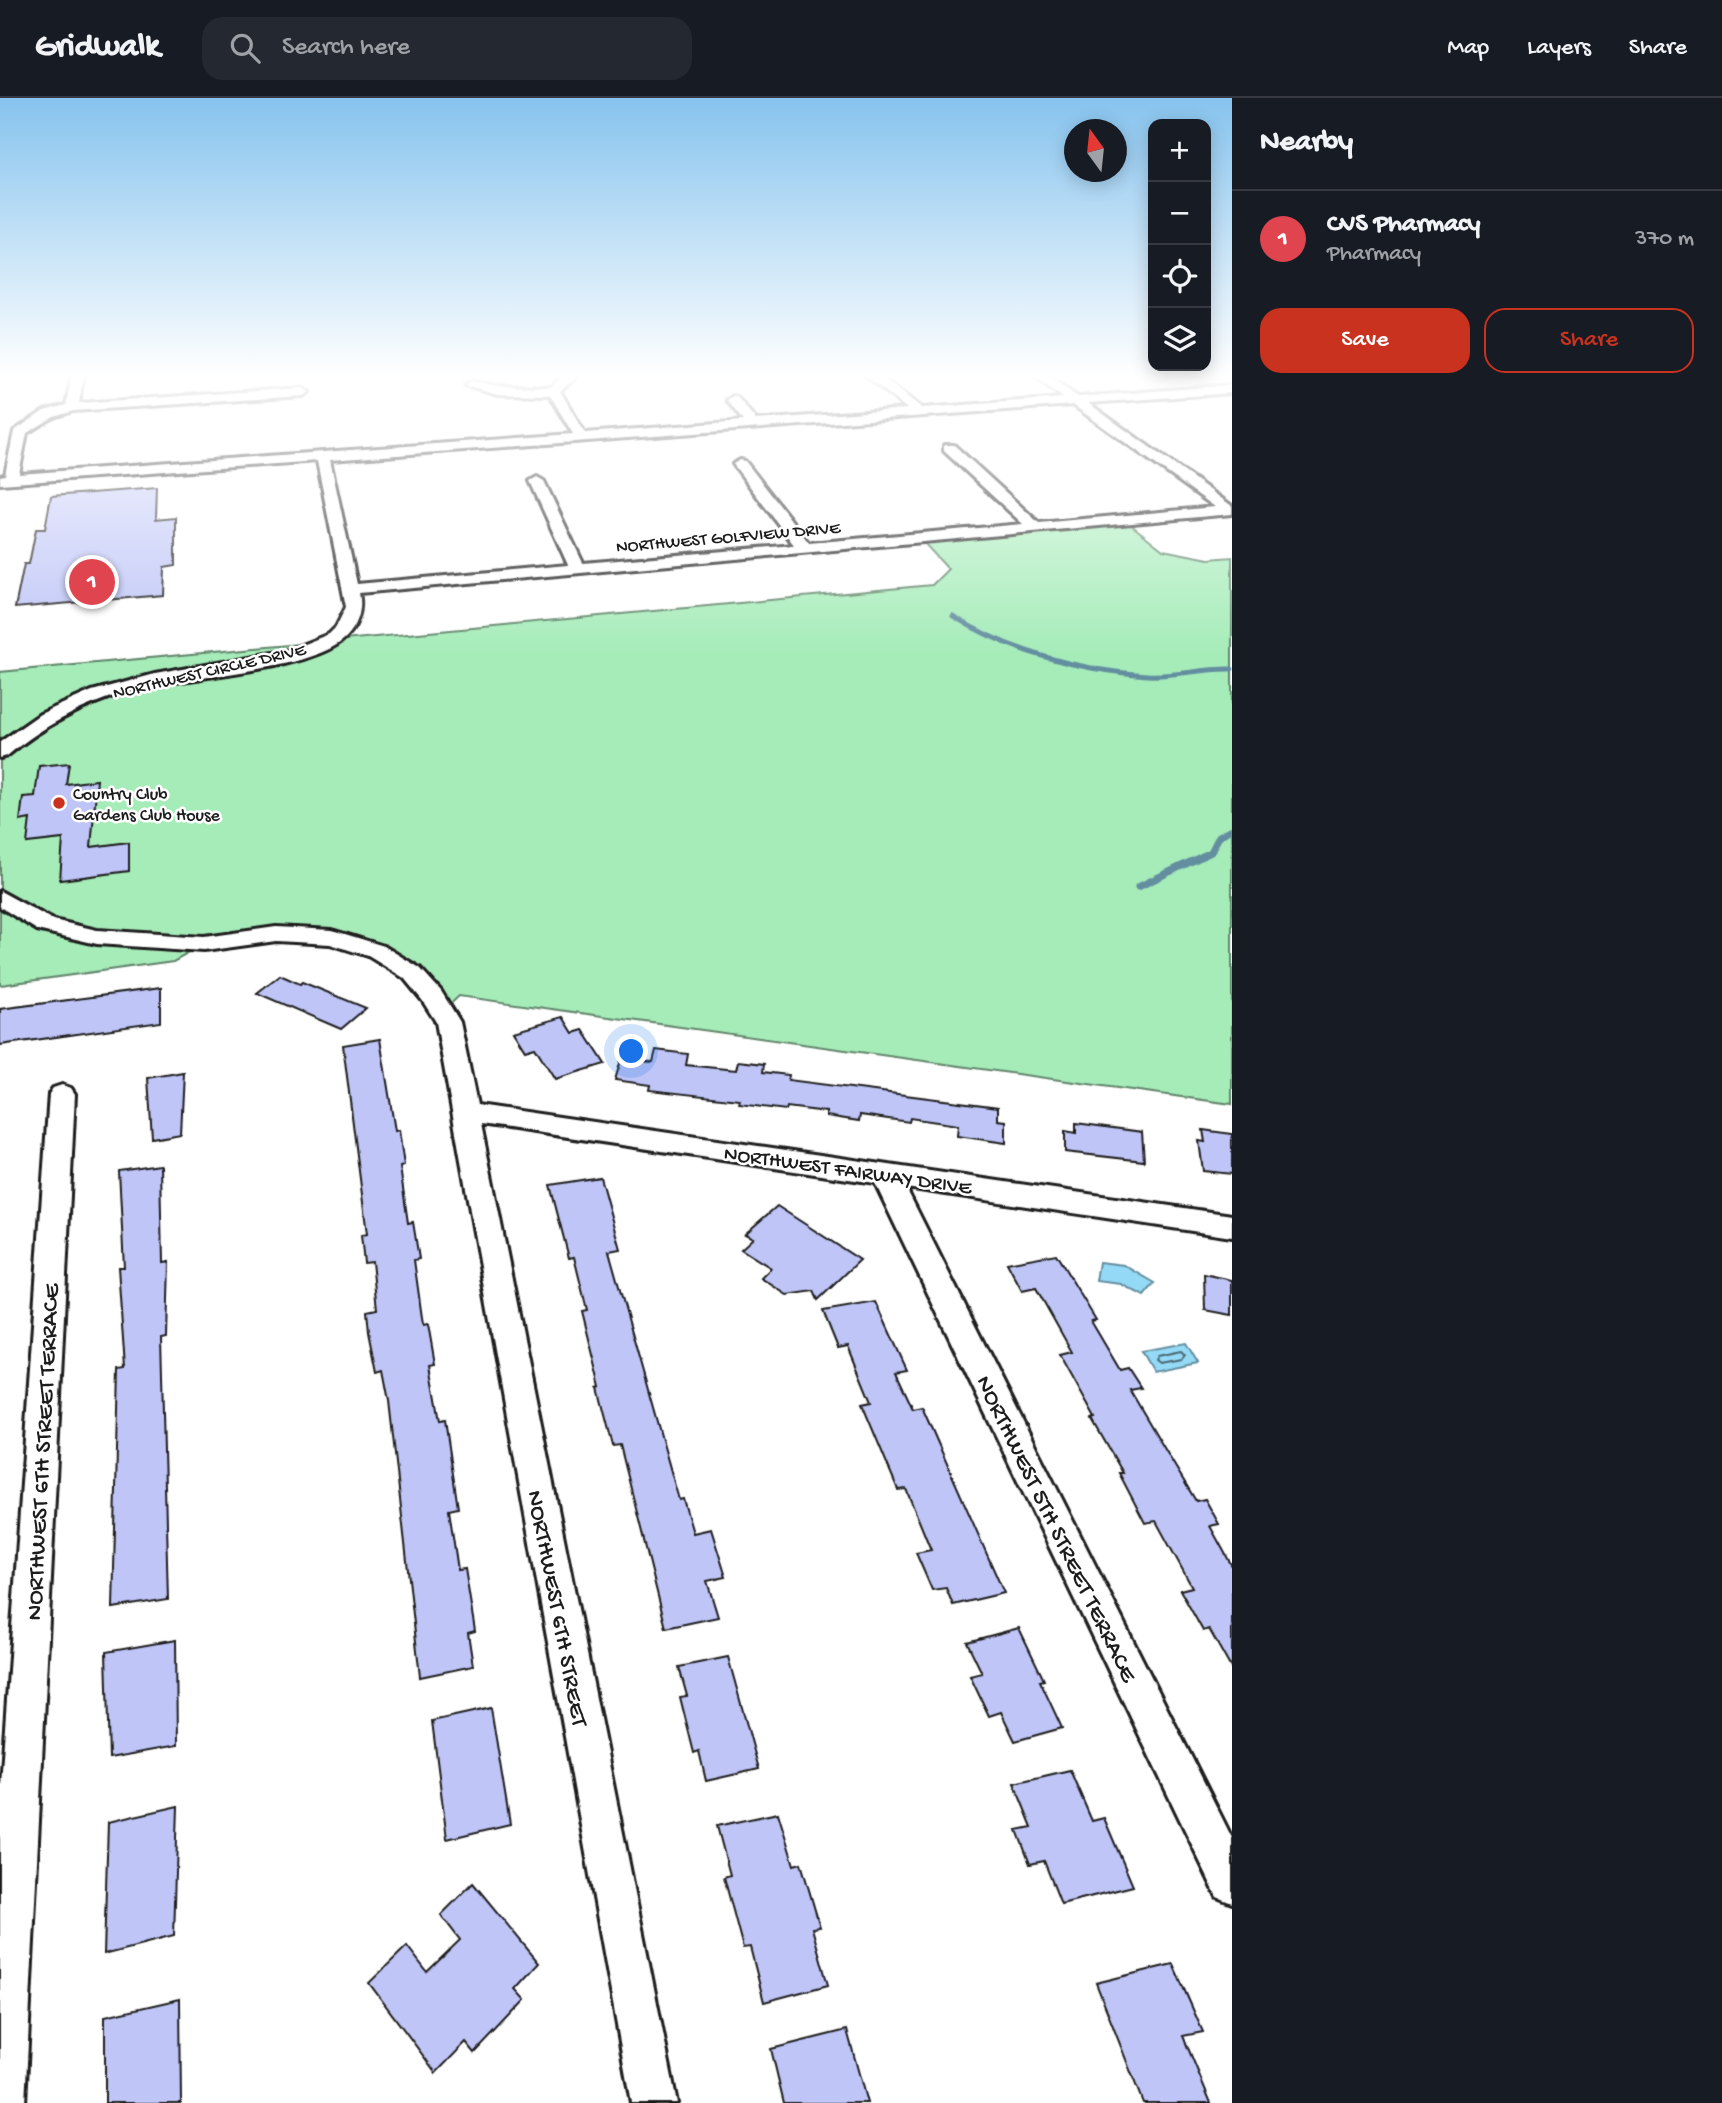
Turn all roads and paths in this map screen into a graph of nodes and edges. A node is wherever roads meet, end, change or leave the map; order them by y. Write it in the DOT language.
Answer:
graph roads {
  1 [pos="185,467"];
  2 [pos="325,467"];
  3 [pos="742,467"];
  4 [pos="968,467"];
  5 [pos="1170,467"];
  6 [pos="6,479"];
  7 [pos="537,481"];
  8 [pos="1230,510"];
  9 [pos="1036,528"];
  10 [pos="806,549"];
  11 [pos="578,569"];
  12 [pos="352,589"];
  13 [pos="0,752"];
  14 [pos="0,898"];
  15 [pos="62,1094"];
  16 [pos="464,1112"];
  17 [pos="885,1174"];
  18 [pos="1232,1226"];
  19 [pos="1232,1882"];
  20 [pos="2,2103"];
  21 [pos="654,2103"];
  1 -- 6 [label="street"];
  2 -- 12 [label="street"];
  3 -- 10 [label="street"];
  4 -- 9 [label="street"];
  5 -- 8 [label="street"];
  7 -- 11 [label="street"];
  8 -- 9 [label="street, NORTHWEST GOLFVIEW DRIVE"];
  9 -- 10 [label="street, NORTHWEST GOLFVIEW DRIVE"];
  10 -- 11 [label="street, NORTHWEST GOLFVIEW DRIVE"];
  11 -- 12 [label="street, NORTHWEST GOLFVIEW DRIVE"];
  12 -- 13 [label="street, NORTHWEST CIRCLE DRIVE"];
  14 -- 16 [label="street"];
  15 -- 20 [label="street, NORTHWEST 6TH STREET TERRACE"];
  16 -- 17 [label="street, NORTHWEST FAIRWAY DRIVE"];
  16 -- 21 [label="street, NORTHWEST 6TH STREET"];
  17 -- 18 [label="street, NORTHWEST FAIRWAY DRIVE"];
  17 -- 19 [label="street, NORTHWEST 5TH STREET TERRACE"];
}
